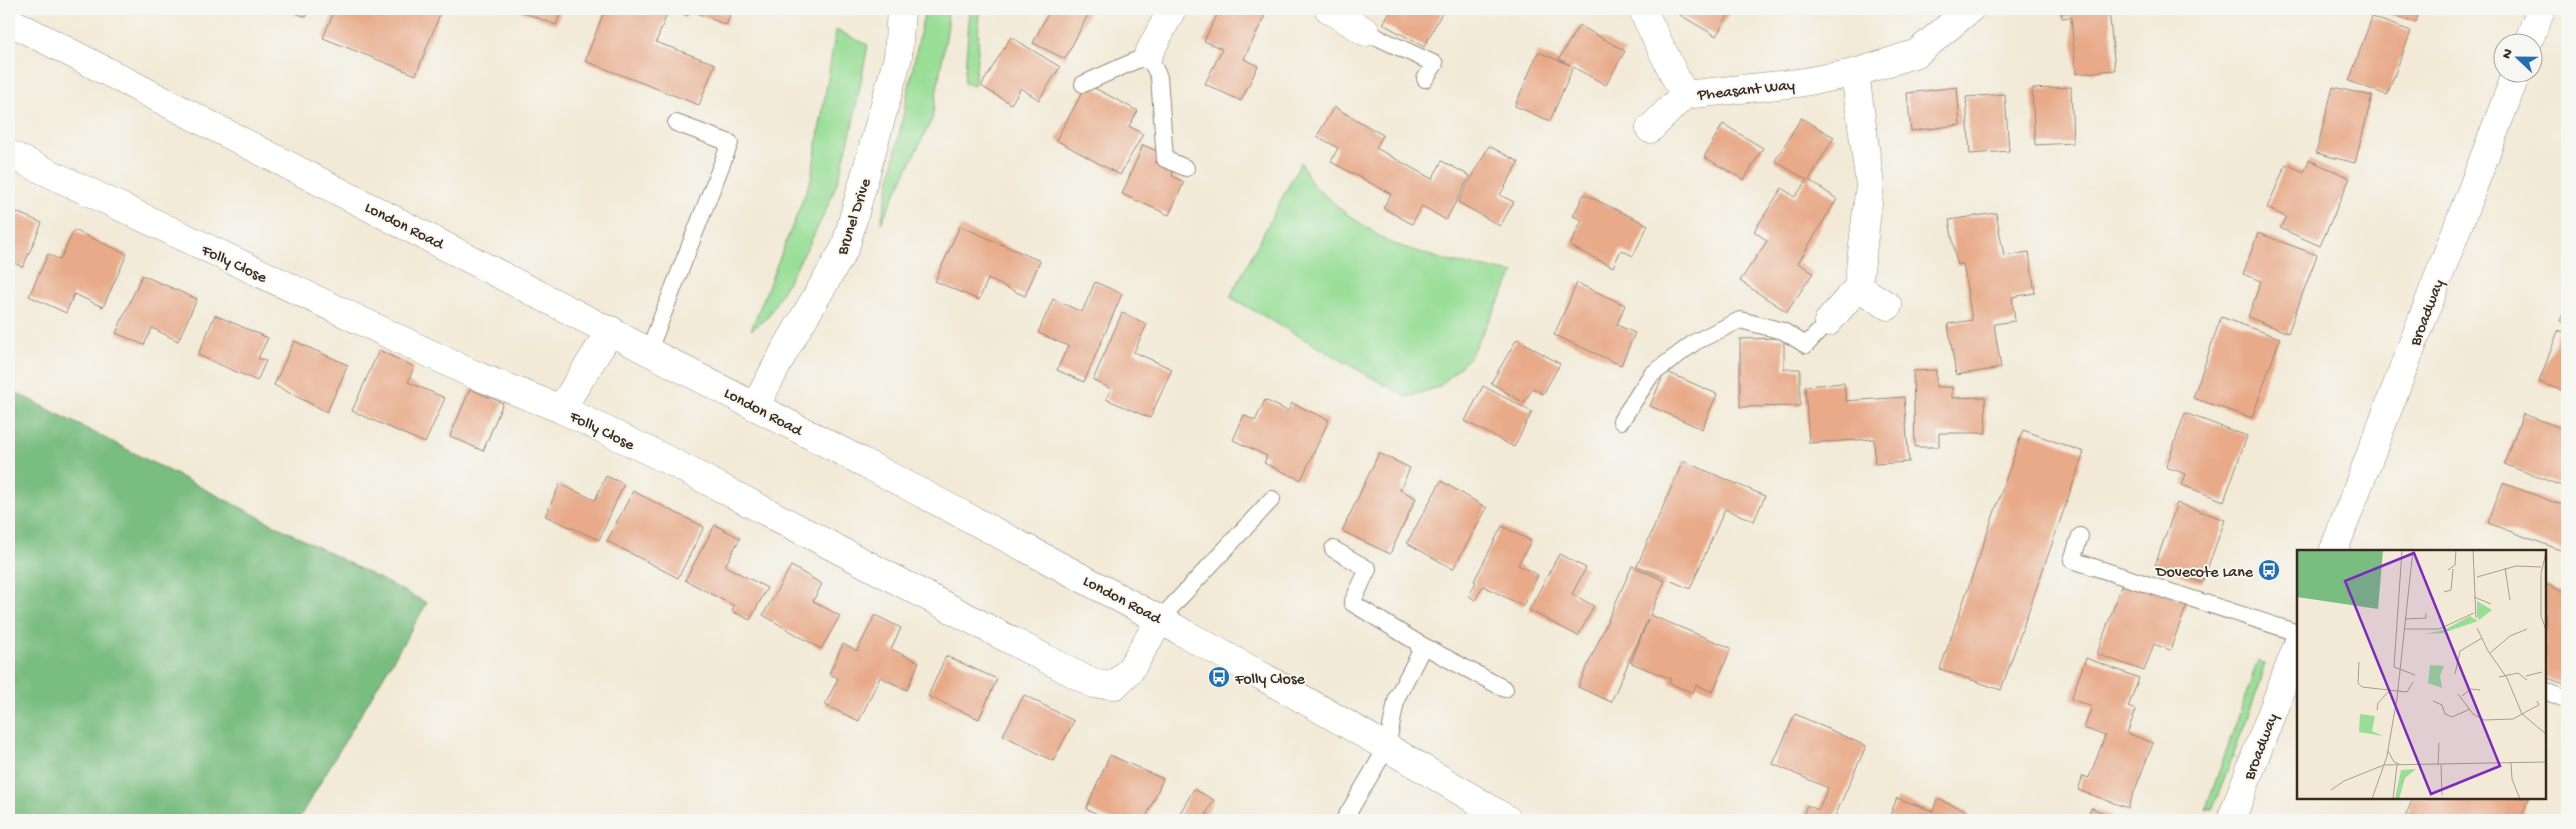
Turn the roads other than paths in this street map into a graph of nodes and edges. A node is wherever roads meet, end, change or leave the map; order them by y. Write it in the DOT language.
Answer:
graph roads {
  1 [pos="901,9"];
  2 [pos="1172,9"];
  3 [pos="1329,9"];
  4 [pos="1644,9"];
  5 [pos="1970,9"];
  6 [pos="2541,9"];
  7 [pos="9,21"];
  8 [pos="1366,32"];
  9 [pos="2532,32"];
  10 [pos="1148,55"];
  11 [pos="1855,73"];
  12 [pos="1426,79"];
  13 [pos="2513,82"];
  14 [pos="1083,84"];
  15 [pos="1684,95"];
  16 [pos="676,123"];
  17 [pos="1650,130"];
  18 [pos="9,154"];
  19 [pos="1186,168"];
  20 [pos="1858,287"];
  21 [pos="1888,306"];
  22 [pos="1828,322"];
  23 [pos="611,330"];
  24 [pos="649,350"];
  25 [pos="756,405"];
  26 [pos="560,409"];
  27 [pos="1621,421"];
  28 [pos="1272,499"];
  29 [pos="2080,536"];
  30 [pos="1333,549"];
  31 [pos="2334,550"];
  32 [pos="1161,618"];
  33 [pos="2297,633"];
  34 [pos="1418,643"];
  35 [pos="2297,647"];
  36 [pos="1505,689"];
  37 [pos="2546,691"];
  38 [pos="2567,700"];
  39 [pos="1387,747"];
  40 [pos="1344,820"];
  41 [pos="1508,820"];
  42 [pos="2230,820"];
  1 -- 25 [label="street, Brunel Drive"];
  2 -- 10 [label="street"];
  3 -- 8 [label="street"];
  4 -- 15 [label="street"];
  5 -- 11 [label="street, Pheasant Way"];
  6 -- 9 [label="street"];
  7 -- 23 [label="street, London Road"];
  8 -- 12 [label="lane"];
  10 -- 14 [label="lane"];
  10 -- 19 [label="lane"];
  11 -- 15 [label="street, Pheasant Way"];
  11 -- 20 [label="street"];
  13 -- 31 [label="street, Broadway"];
  15 -- 17 [label="street, Pheasant Way"];
  16 -- 24 [label="lane"];
  18 -- 26 [label="street, Folly Close"];
  20 -- 21 [label="street"];
  20 -- 22 [label="street"];
  22 -- 27 [label="lane"];
  23 -- 24 [label="street, London Road"];
  23 -- 26 [label="street"];
  24 -- 25 [label="street, London Road"];
  25 -- 32 [label="street, London Road"];
  26 -- 32 [label="street, Folly Close"];
  28 -- 32 [label="lane"];
  29 -- 33 [label="lane"];
  30 -- 34 [label="lane"];
  32 -- 39 [label="street, London Road"];
  34 -- 36 [label="lane"];
  34 -- 39 [label="lane"];
  35 -- 42 [label="street, Broadway"];
  37 -- 38 [label="lane"];
  39 -- 40 [label="lane"];
  39 -- 41 [label="street, London Road"];
}
